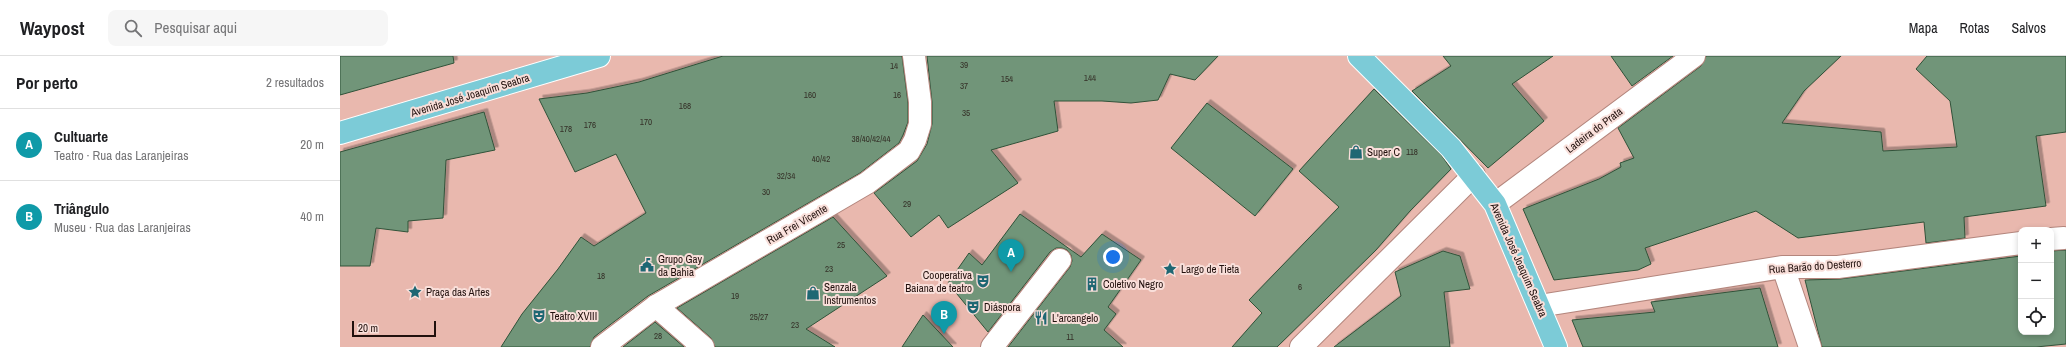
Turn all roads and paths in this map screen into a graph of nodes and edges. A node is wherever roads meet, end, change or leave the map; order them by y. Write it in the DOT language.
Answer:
graph roads {
  1 [pos="599,56"];
  2 [pos="914,56"];
  3 [pos="1359,56"];
  4 [pos="1694,56"];
  5 [pos="340,133"];
  6 [pos="1474,175"];
  7 [pos="1495,204"];
  8 [pos="2018,243"];
  9 [pos="1060,260"];
  10 [pos="1783,266"];
  11 [pos="656,306"];
  12 [pos="1539,306"];
  13 [pos="602,347"];
  14 [pos="703,347"];
  15 [pos="992,347"];
  16 [pos="1301,347"];
  17 [pos="1556,347"];
  18 [pos="1810,347"];
  1 -- 5 [label="main road, Avenida José Joaquim Seabra"];
  2 -- 11 [label="street, Rua Frei Vicente"];
  3 -- 6 [label="main road, Avenida José Joaquim Seabra"];
  4 -- 7 [label="street, Ladeira do Prata"];
  6 -- 7 [label="main road, Avenida José Joaquim Seabra"];
  6 -- 16 [label="street"];
  7 -- 12 [label="main road, Avenida José Joaquim Seabra"];
  8 -- 10 [label="street, Rua Barão do Desterro"];
  9 -- 15 [label="street"];
  10 -- 12 [label="street, Rua Barão do Desterro"];
  10 -- 18 [label="street"];
  11 -- 13 [label="street, Rua Frei Vicente"];
  11 -- 14 [label="street"];
  12 -- 17 [label="main road, Avenida José Joaquim Seabra"];
}
